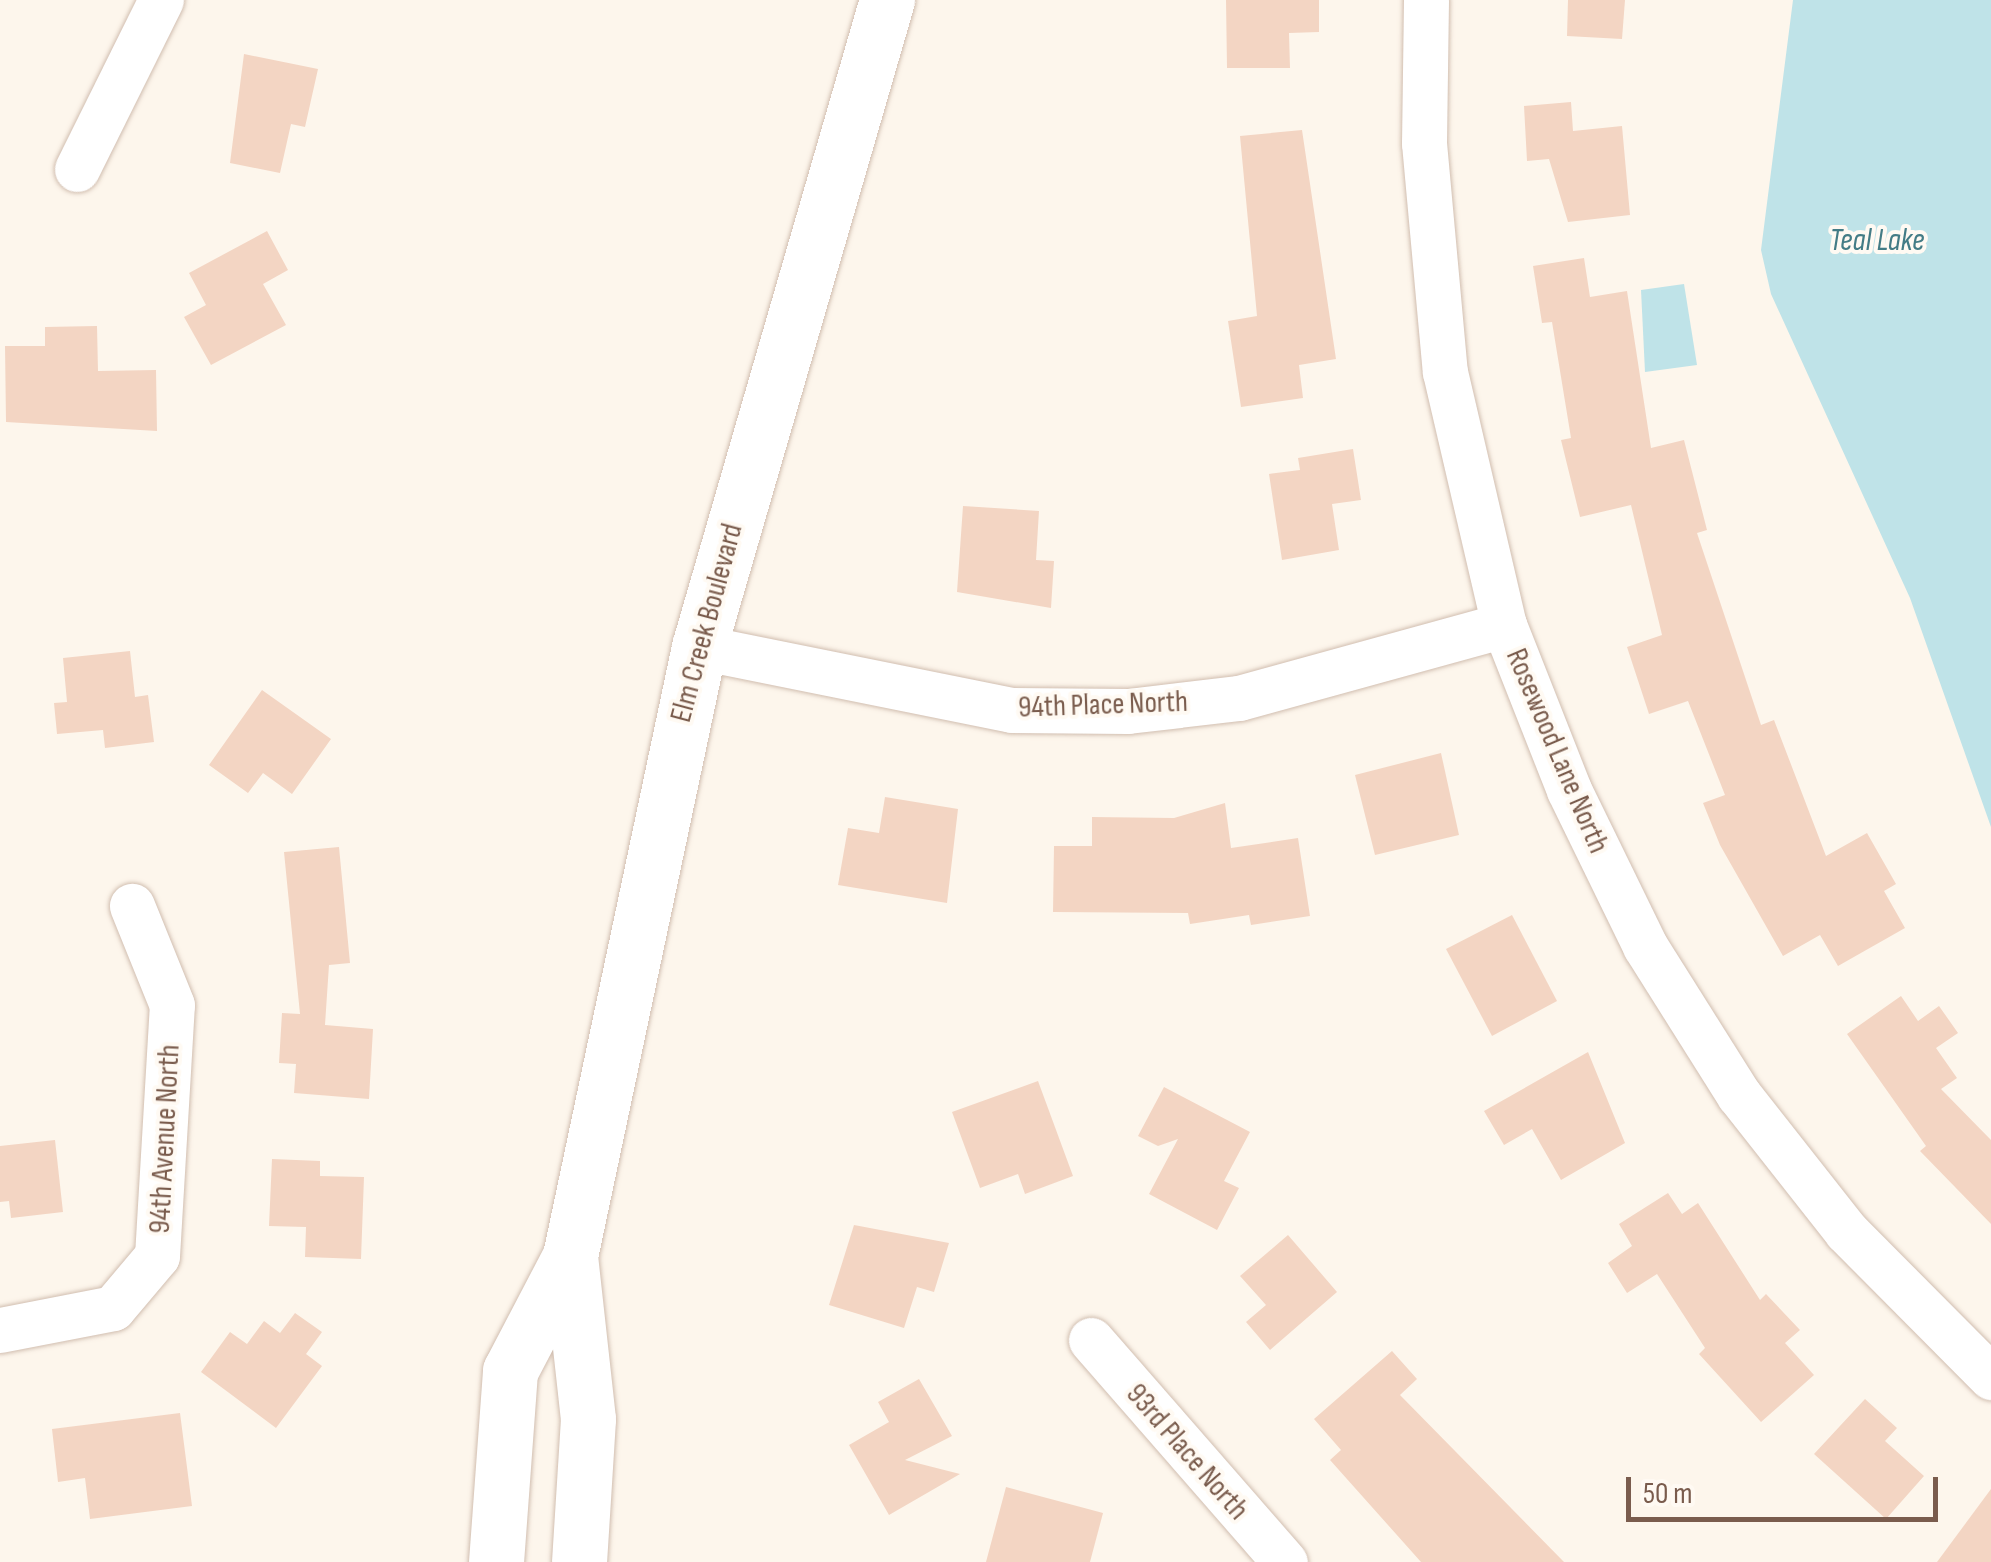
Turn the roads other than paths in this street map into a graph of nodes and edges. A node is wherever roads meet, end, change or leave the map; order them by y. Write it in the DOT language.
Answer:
graph roads {
  1 [pos="160,0"];
  2 [pos="887,0"];
  3 [pos="1426,0"];
  4 [pos="77,169"];
  5 [pos="1504,625"];
  6 [pos="698,647"];
  7 [pos="132,906"];
  8 [pos="570,1256"];
  9 [pos="0,1330"];
  10 [pos="1091,1340"];
  11 [pos="1991,1377"];
  12 [pos="496,1562"];
  13 [pos="578,1562"];
  14 [pos="1285,1562"];
  1 -- 4 [label="street"];
  2 -- 6 [label="main road, Elm Creek Boulevard"];
  3 -- 5 [label="street, Rosewood Lane North"];
  5 -- 6 [label="street, 94th Place North"];
  5 -- 11 [label="street, Rosewood Lane North"];
  6 -- 8 [label="main road, Elm Creek Boulevard"];
  7 -- 9 [label="street, 94th Avenue North"];
  8 -- 12 [label="main road, Elm Creek Boulevard"];
  8 -- 13 [label="main road, Elm Creek Boulevard"];
  10 -- 14 [label="street, 93rd Place North"];
}
